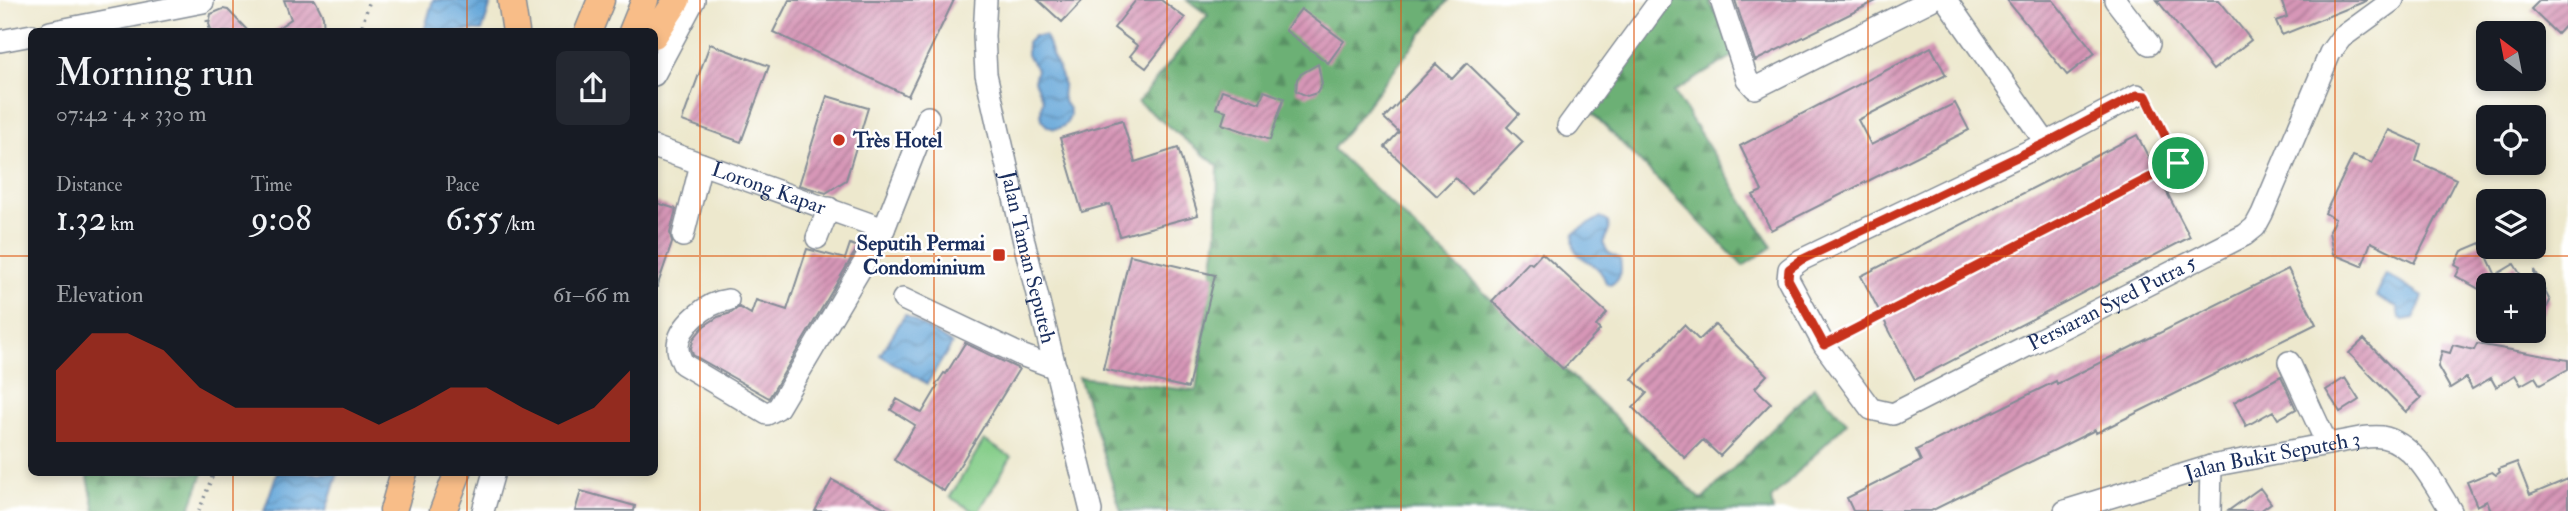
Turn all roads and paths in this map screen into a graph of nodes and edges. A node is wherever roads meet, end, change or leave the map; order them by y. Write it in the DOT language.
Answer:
graph roads {
  1 [pos="370,0"];
  2 [pos="511,0"];
  3 [pos="601,0"];
  4 [pos="645,0"];
  5 [pos="677,0"];
  6 [pos="694,0"];
  7 [pos="986,0"];
  8 [pos="1660,0"];
  9 [pos="1721,0"];
  10 [pos="1931,0"];
  11 [pos="1946,0"];
  12 [pos="2115,0"];
  13 [pos="2393,0"];
  14 [pos="203,2"];
  15 [pos="70,28"];
  16 [pos="361,28"];
  17 [pos="515,28"];
  18 [pos="590,28"];
  19 [pos="634,28"];
  20 [pos="658,29"];
  21 [pos="28,36"];
  22 [pos="0,41"];
  23 [pos="2149,44"];
  24 [pos="658,68"];
  25 [pos="2137,95"];
  26 [pos="928,117"];
  27 [pos="1568,126"];
  28 [pos="2046,143"];
  29 [pos="658,148"];
  30 [pos="701,164"];
  31 [pos="829,208"];
  32 [pos="884,229"];
  33 [pos="683,236"];
  34 [pos="817,238"];
  35 [pos="903,299"];
  36 [pos="728,300"];
  37 [pos="1824,345"];
  38 [pos="2289,362"];
  39 [pos="1056,368"];
  40 [pos="2327,444"];
  41 [pos="2211,466"];
  42 [pos="212,476"];
  43 [pos="403,476"];
  44 [pos="456,476"];
  45 [pos="493,476"];
  46 [pos="2096,507"];
  47 [pos="199,511"];
  48 [pos="393,511"];
  49 [pos="443,511"];
  50 [pos="483,511"];
  51 [pos="1091,511"];
  52 [pos="2065,511"];
  53 [pos="2210,511"];
  54 [pos="2451,511"];
  1 -- 16 [label="path"];
  2 -- 17 [label="main road"];
  3 -- 18 [label="main road"];
  4 -- 19 [label="main road"];
  5 -- 20 [label="main road"];
  6 -- 24 [label="street"];
  7 -- 39 [label="street, Jalan Taman Seputeh"];
  8 -- 27 [label="street"];
  9 -- 10 [label="street"];
  11 -- 28 [label="street"];
  12 -- 23 [label="street"];
  13 -- 37 [label="street, Persiaran Syed Putra 5"];
  14 -- 15 [label="street"];
  21 -- 22 [label="street"];
  25 -- 28 [label="street"];
  25 -- 37 [label="path"];
  26 -- 32 [label="street"];
  28 -- 37 [label="street, Persiaran Syed Putra 5"];
  29 -- 30 [label="street, Lorong Kapar"];
  30 -- 31 [label="street, Lorong Kapar"];
  30 -- 33 [label="street"];
  31 -- 32 [label="street, Lorong Kapar"];
  31 -- 34 [label="street"];
  32 -- 36 [label="street"];
  35 -- 39 [label="street"];
  38 -- 40 [label="street"];
  39 -- 51 [label="street, Jalan Taman Seputeh"];
  40 -- 41 [label="street, Jalan Bukit Seputeh 3"];
  40 -- 54 [label="street, Jalan Bukit Seputeh 3"];
  41 -- 46 [label="street, Jalan Bukit Seputeh 3"];
  41 -- 53 [label="street"];
  42 -- 47 [label="path"];
  43 -- 48 [label="main road"];
  44 -- 49 [label="main road"];
  45 -- 50 [label="street"];
  46 -- 52 [label="street, Jalan Bukit Seputeh 3"];
}
